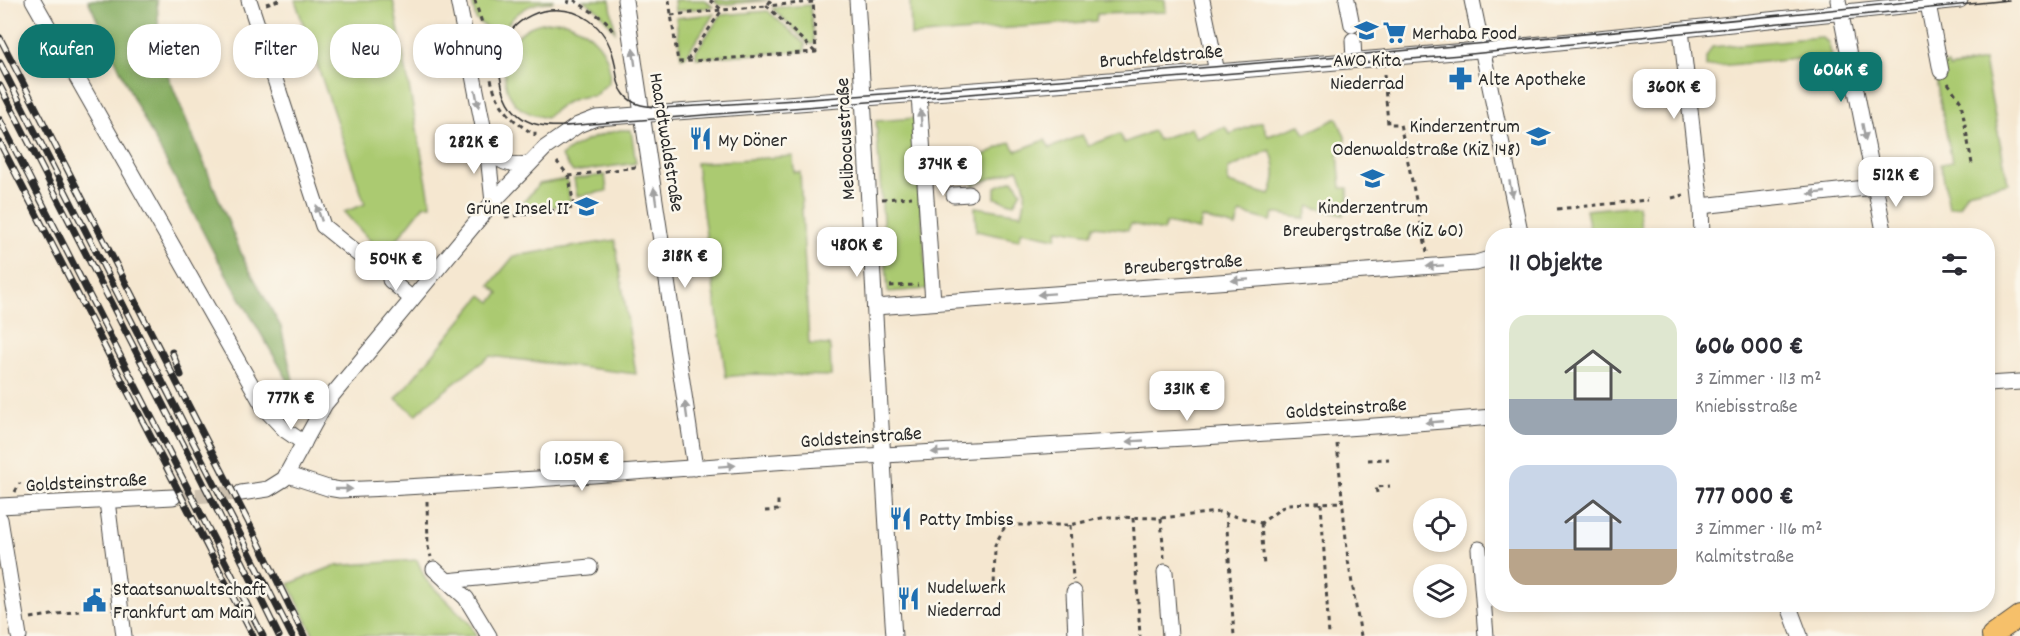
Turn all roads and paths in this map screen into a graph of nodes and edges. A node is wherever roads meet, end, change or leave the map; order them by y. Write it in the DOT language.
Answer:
graph roads {
  1 [pos="33,0"];
  2 [pos="249,0"];
  3 [pos="458,0"];
  4 [pos="474,0"];
  5 [pos="574,0"];
  6 [pos="625,0"];
  7 [pos="669,0"];
  8 [pos="711,0"];
  9 [pos="771,0"];
  10 [pos="857,0"];
  11 [pos="1202,0"];
  12 [pos="1347,0"];
  13 [pos="1472,0"];
  14 [pos="1960,0"];
  15 [pos="813,1"];
  16 [pos="1928,4"];
  17 [pos="767,6"];
  18 [pos="1839,7"];
  19 [pos="722,10"];
  20 [pos="671,15"];
  21 [pos="483,24"];
  22 [pos="1681,30"];
  23 [pos="617,37"];
  24 [pos="1482,49"];
  25 [pos="816,52"];
  26 [pos="1354,60"];
  27 [pos="687,61"];
  28 [pos="1941,71"];
  29 [pos="1216,72"];
  30 [pos="1384,74"];
  31 [pos="492,78"];
  32 [pos="920,95"];
  33 [pos="862,99"];
  34 [pos="643,114"];
  35 [pos="535,128"];
  36 [pos="487,146"];
  37 [pos="557,162"];
  38 [pos="528,164"];
  39 [pos="1972,164"];
  40 [pos="640,166"];
  41 [pos="569,176"];
  42 [pos="1875,187"];
  43 [pos="947,195"];
  44 [pos="868,200"];
  45 [pos="1648,200"];
  46 [pos="493,202"];
  47 [pos="1701,206"];
  48 [pos="1557,209"];
  49 [pos="505,217"];
  50 [pos="1519,228"];
  51 [pos="1702,228"];
  52 [pos="1883,228"];
  53 [pos="1428,255"];
  54 [pos="1485,260"];
  55 [pos="374,267"];
  56 [pos="390,280"];
  57 [pos="925,285"];
  58 [pos="890,286"];
  59 [pos="412,299"];
  60 [pos="933,303"];
  61 [pos="876,306"];
  62 [pos="2020,382"];
  63 [pos="1995,384"];
  64 [pos="1485,418"];
  65 [pos="1336,430"];
  66 [pos="304,443"];
  67 [pos="883,455"];
  68 [pos="1389,459"];
  69 [pos="1368,460"];
  70 [pos="695,468"];
  71 [pos="288,475"];
  72 [pos="1390,486"];
  73 [pos="426,487"];
  74 [pos="241,493"];
  75 [pos="1377,493"];
  76 [pos="778,496"];
  77 [pos="173,497"];
  78 [pos="107,501"];
  79 [pos="1342,502"];
  80 [pos="1321,503"];
  81 [pos="0,506"];
  82 [pos="765,511"];
  83 [pos="1226,513"];
  84 [pos="1133,518"];
  85 [pos="1161,518"];
  86 [pos="0,519"];
  87 [pos="1261,523"];
  88 [pos="1070,525"];
  89 [pos="1479,549"];
  90 [pos="590,567"];
  91 [pos="1264,567"];
  92 [pos="434,569"];
  93 [pos="1165,572"];
  94 [pos="447,581"];
  95 [pos="994,592"];
  96 [pos="1074,592"];
  97 [pos="80,611"];
  98 [pos="1791,612"];
  99 [pos="2020,616"];
  100 [pos="29,618"];
  101 [pos="19,636"];
  102 [pos="124,636"];
  103 [pos="489,636"];
  104 [pos="894,636"];
  105 [pos="1076,636"];
  106 [pos="1140,636"];
  107 [pos="1170,636"];
  108 [pos="1234,636"];
  109 [pos="1329,636"];
  110 [pos="1361,636"];
  111 [pos="1486,636"];
  112 [pos="1800,636"];
  113 [pos="1992,636"];
  1 -- 66 [label="street"];
  55 -- 2 [label="street, one-way"];
  3 -- 36 [label="street, one-way"];
  4 -- 21 [label="path"];
  5 -- 23 [label="path"];
  34 -- 6 [label="street, Haardtwaldstraße, one-way"];
  7 -- 20 [label="path"];
  8 -- 19 [label="path"];
  9 -- 17 [label="path"];
  10 -- 33 [label="street, Melibocusstraße"];
  11 -- 29 [label="street"];
  12 -- 26 [label="street"];
  13 -- 24 [label="street"];
  14 -- 16 [label="street, Bruchfeldstraße"];
  15 -- 17 [label="path"];
  15 -- 25 [label="path"];
  16 -- 18 [label="street, Bruchfeldstraße"];
  16 -- 28 [label="street"];
  17 -- 19 [label="path"];
  17 -- 25 [label="path"];
  18 -- 22 [label="street, Bruchfeldstraße"];
  18 -- 42 [label="street, one-way"];
  19 -- 20 [label="path"];
  19 -- 27 [label="path"];
  20 -- 27 [label="path"];
  22 -- 24 [label="street, Bruchfeldstraße"];
  22 -- 47 [label="street"];
  24 -- 26 [label="street, Bruchfeldstraße"];
  24 -- 50 [label="street, one-way"];
  25 -- 27 [label="path"];
  26 -- 29 [label="street, Bruchfeldstraße"];
  28 -- 39 [label="path"];
  29 -- 32 [label="street, Bruchfeldstraße"];
  30 -- 53 [label="path"];
  31 -- 35 [label="path"];
  32 -- 33 [label="street, Bruchfeldstraße"];
  43 -- 32 [label="street, one-way"];
  33 -- 34 [label="street, Bruchfeldstraße"];
  33 -- 44 [label="street, Melibocusstraße"];
  34 -- 38 [label="street, Bruchfeldstraße"];
  70 -- 34 [label="street, Haardtwaldstraße, one-way"];
  36 -- 38 [label="street"];
  36 -- 46 [label="street"];
  37 -- 41 [label="path"];
  38 -- 46 [label="street, Bruchfeldstraße"];
  40 -- 41 [label="path"];
  41 -- 49 [label="path"];
  42 -- 47 [label="street, one-way"];
  42 -- 52 [label="street"];
  43 -- 44 [label="path"];
  43 -- 60 [label="street"];
  44 -- 61 [label="street, Melibocusstraße"];
  45 -- 48 [label="path"];
  46 -- 59 [label="street, Bruchfeldstraße"];
  47 -- 51 [label="street"];
  54 -- 60 [label="street, Breubergstraße, one-way"];
  56 -- 59 [label="street"];
  57 -- 58 [label="path"];
  59 -- 66 [label="street, Bruchfeldstraße"];
  60 -- 61 [label="street, Breubergstraße"];
  61 -- 67 [label="street, Melibocusstraße"];
  62 -- 63 [label="street"];
  64 -- 65 [label="street, Goldsteinstraße, one-way"];
  65 -- 67 [label="street, Goldsteinstraße, one-way"];
  65 -- 79 [label="path"];
  66 -- 71 [label="street, Bruchfeldstraße"];
  70 -- 67 [label="street, Goldsteinstraße, one-way"];
  67 -- 104 [label="street, Melibocusstraße"];
  68 -- 69 [label="path"];
  70 -- 73 [label="street, Goldsteinstraße"];
  71 -- 73 [label="street, Goldsteinstraße, one-way"];
  71 -- 74 [label="street"];
  72 -- 75 [label="path"];
  73 -- 92 [label="path"];
  76 -- 82 [label="path"];
  77 -- 78 [label="street, Goldsteinstraße"];
  78 -- 81 [label="street, Goldsteinstraße"];
  78 -- 102 [label="street"];
  79 -- 80 [label="path"];
  79 -- 110 [label="path"];
  80 -- 87 [label="path"];
  80 -- 109 [label="path"];
  83 -- 85 [label="path"];
  83 -- 87 [label="path"];
  83 -- 108 [label="path"];
  84 -- 85 [label="path"];
  84 -- 88 [label="path"];
  84 -- 106 [label="path"];
  85 -- 93 [label="path"];
  86 -- 101 [label="street"];
  87 -- 91 [label="path"];
  88 -- 95 [label="path"];
  88 -- 96 [label="path"];
  89 -- 111 [label="street"];
  90 -- 94 [label="street"];
  92 -- 94 [label="street"];
  93 -- 107 [label="street"];
  94 -- 103 [label="street"];
  96 -- 105 [label="street"];
  97 -- 100 [label="path"];
  98 -- 112 [label="street"];
  99 -- 113 [label="main road"];
}
